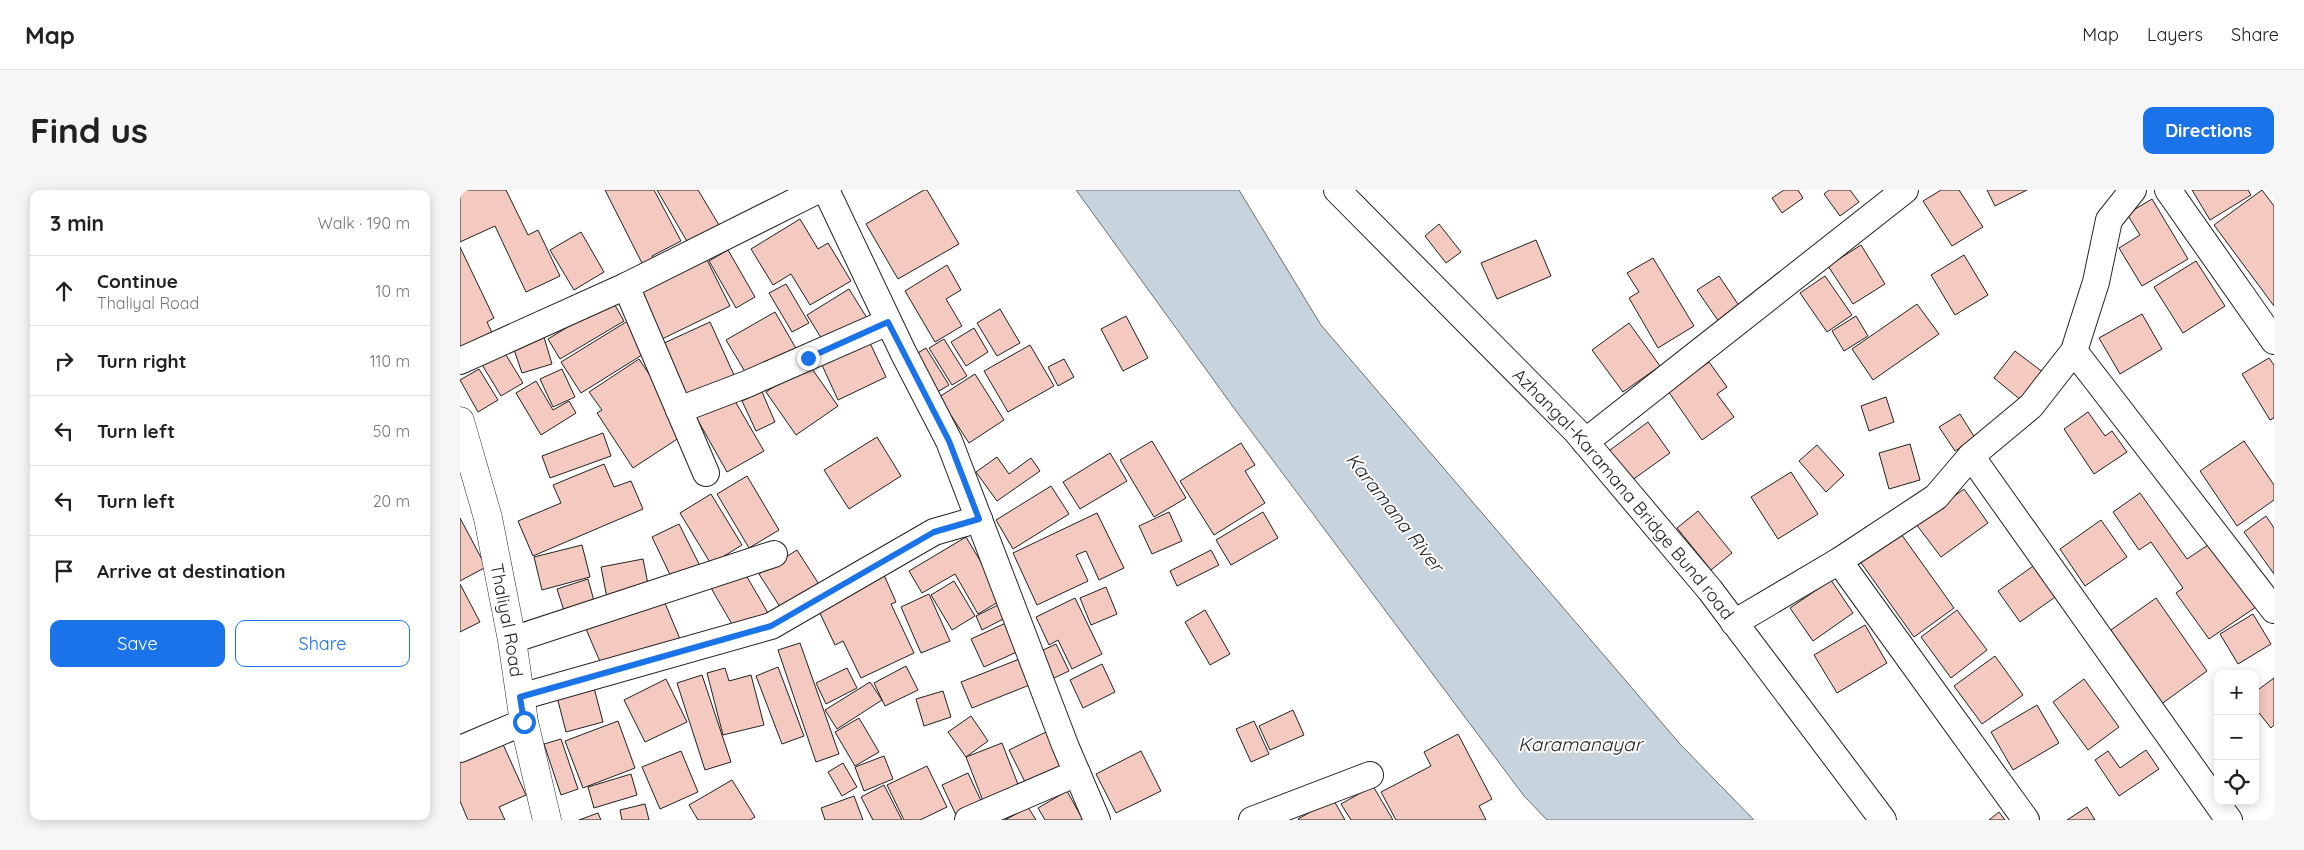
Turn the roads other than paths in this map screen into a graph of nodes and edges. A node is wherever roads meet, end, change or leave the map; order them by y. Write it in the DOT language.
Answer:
graph roads {
  1 [pos="818,190"];
  2 [pos="826,190"];
  3 [pos="1337,190"];
  4 [pos="1905,190"];
  5 [pos="2133,190"];
  6 [pos="2168,190"];
  7 [pos="626,286"];
  8 [pos="888,322"];
  9 [pos="2274,341"];
  10 [pos="2074,351"];
  11 [pos="460,362"];
  12 [pos="679,410"];
  13 [pos="460,421"];
  14 [pos="1585,442"];
  15 [pos="1971,456"];
  16 [pos="706,473"];
  17 [pos="979,519"];
  18 [pos="774,554"];
  19 [pos="1839,561"];
  20 [pos="2274,610"];
  21 [pos="1734,623"];
  22 [pos="512,640"];
  23 [pos="522,710"];
  24 [pos="460,749"];
  25 [pos="1076,772"];
  26 [pos="1370,775"];
  27 [pos="547,820"];
  28 [pos="968,820"];
  29 [pos="1097,820"];
  30 [pos="1252,820"];
  31 [pos="1883,820"];
  32 [pos="2026,820"];
  33 [pos="2229,820"];
  1 -- 7 [label="street"];
  2 -- 8 [label="street"];
  3 -- 14 [label="street, Azhangal-Karamana Bridge Bund road"];
  4 -- 14 [label="street"];
  5 -- 10 [label="street"];
  6 -- 9 [label="street"];
  7 -- 11 [label="street"];
  7 -- 12 [label="street"];
  8 -- 12 [label="street"];
  8 -- 17 [label="street"];
  10 -- 15 [label="street"];
  10 -- 20 [label="street"];
  12 -- 16 [label="street"];
  13 -- 22 [label="street, Thaliyal Road"];
  14 -- 21 [label="street, Azhangal-Karamana Bridge Bund road"];
  15 -- 19 [label="street"];
  15 -- 33 [label="street"];
  17 -- 23 [label="street"];
  17 -- 25 [label="street"];
  18 -- 22 [label="street"];
  19 -- 21 [label="street"];
  19 -- 32 [label="street"];
  21 -- 31 [label="street, Azhangal-Karamana Bridge Bund road"];
  22 -- 23 [label="street, Thaliyal Road"];
  23 -- 24 [label="street"];
  23 -- 27 [label="street, Thaliyal Road"];
  25 -- 28 [label="street"];
  25 -- 29 [label="street"];
  26 -- 30 [label="street"];
}
